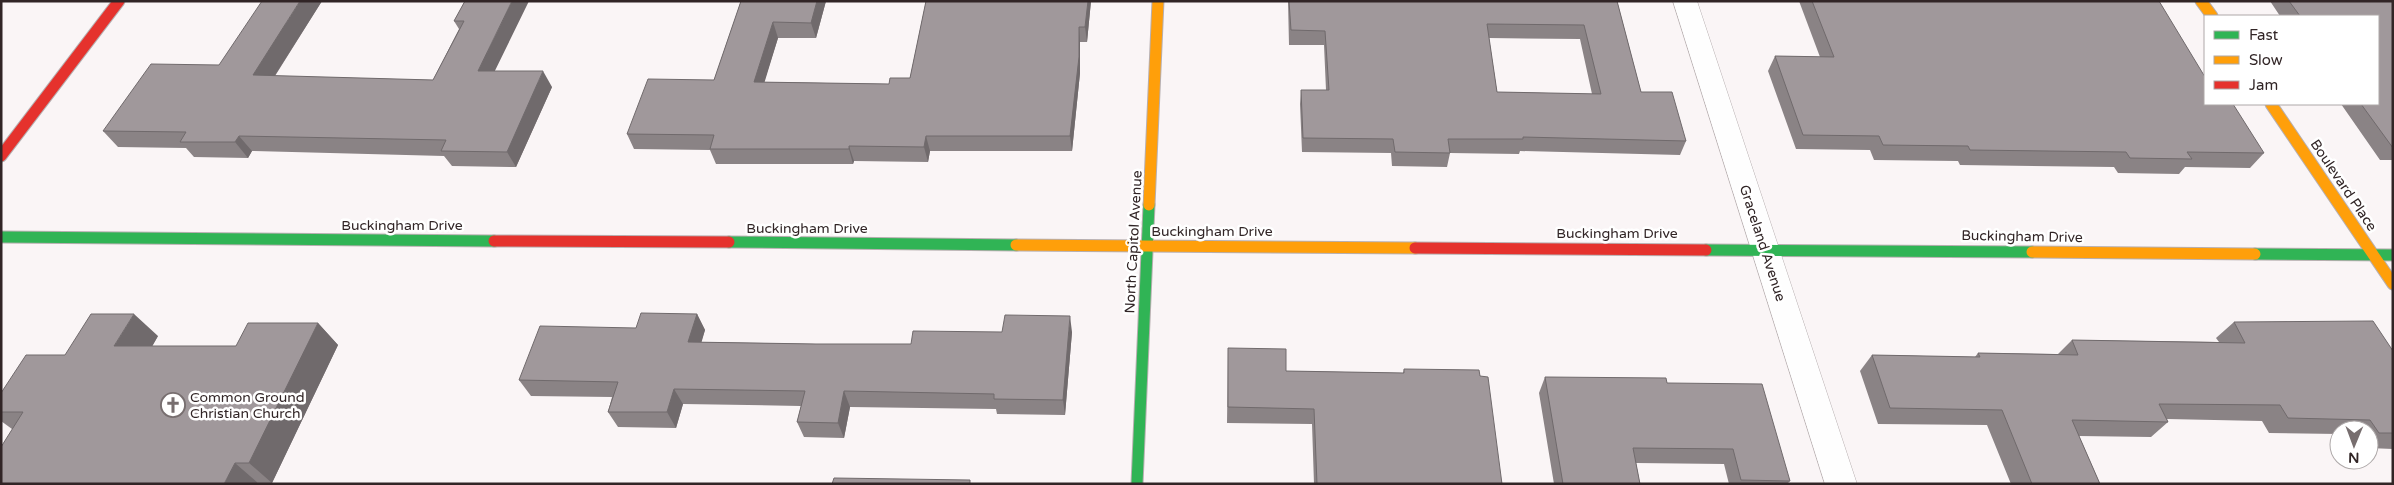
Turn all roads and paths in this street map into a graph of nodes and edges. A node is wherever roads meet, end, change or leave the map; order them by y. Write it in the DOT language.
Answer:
graph roads {
  1 [pos="119,1"];
  2 [pos="1158,1"];
  3 [pos="1686,1"];
  4 [pos="2202,1"];
  5 [pos="2211,15"];
  6 [pos="2272,105"];
  7 [pos="1,156"];
  8 [pos="1,237"];
  9 [pos="1148,246"];
  10 [pos="1765,249"];
  11 [pos="2373,255"];
  12 [pos="2393,255"];
  13 [pos="2393,284"];
  14 [pos="1137,484"];
  15 [pos="1841,484"];
  1 -- 7 [label="street"];
  2 -- 9 [label="street, North Capitol Avenue"];
  3 -- 10 [label="street, Graceland Avenue"];
  4 -- 5 [label="street"];
  6 -- 11 [label="street, Boulevard Place"];
  8 -- 9 [label="street, Buckingham Drive"];
  9 -- 10 [label="street, Buckingham Drive"];
  9 -- 14 [label="street, North Capitol Avenue"];
  10 -- 11 [label="street, Buckingham Drive"];
  10 -- 15 [label="street, Graceland Avenue"];
  11 -- 12 [label="street, Buckingham Drive"];
  11 -- 13 [label="street, Boulevard Place"];
}
